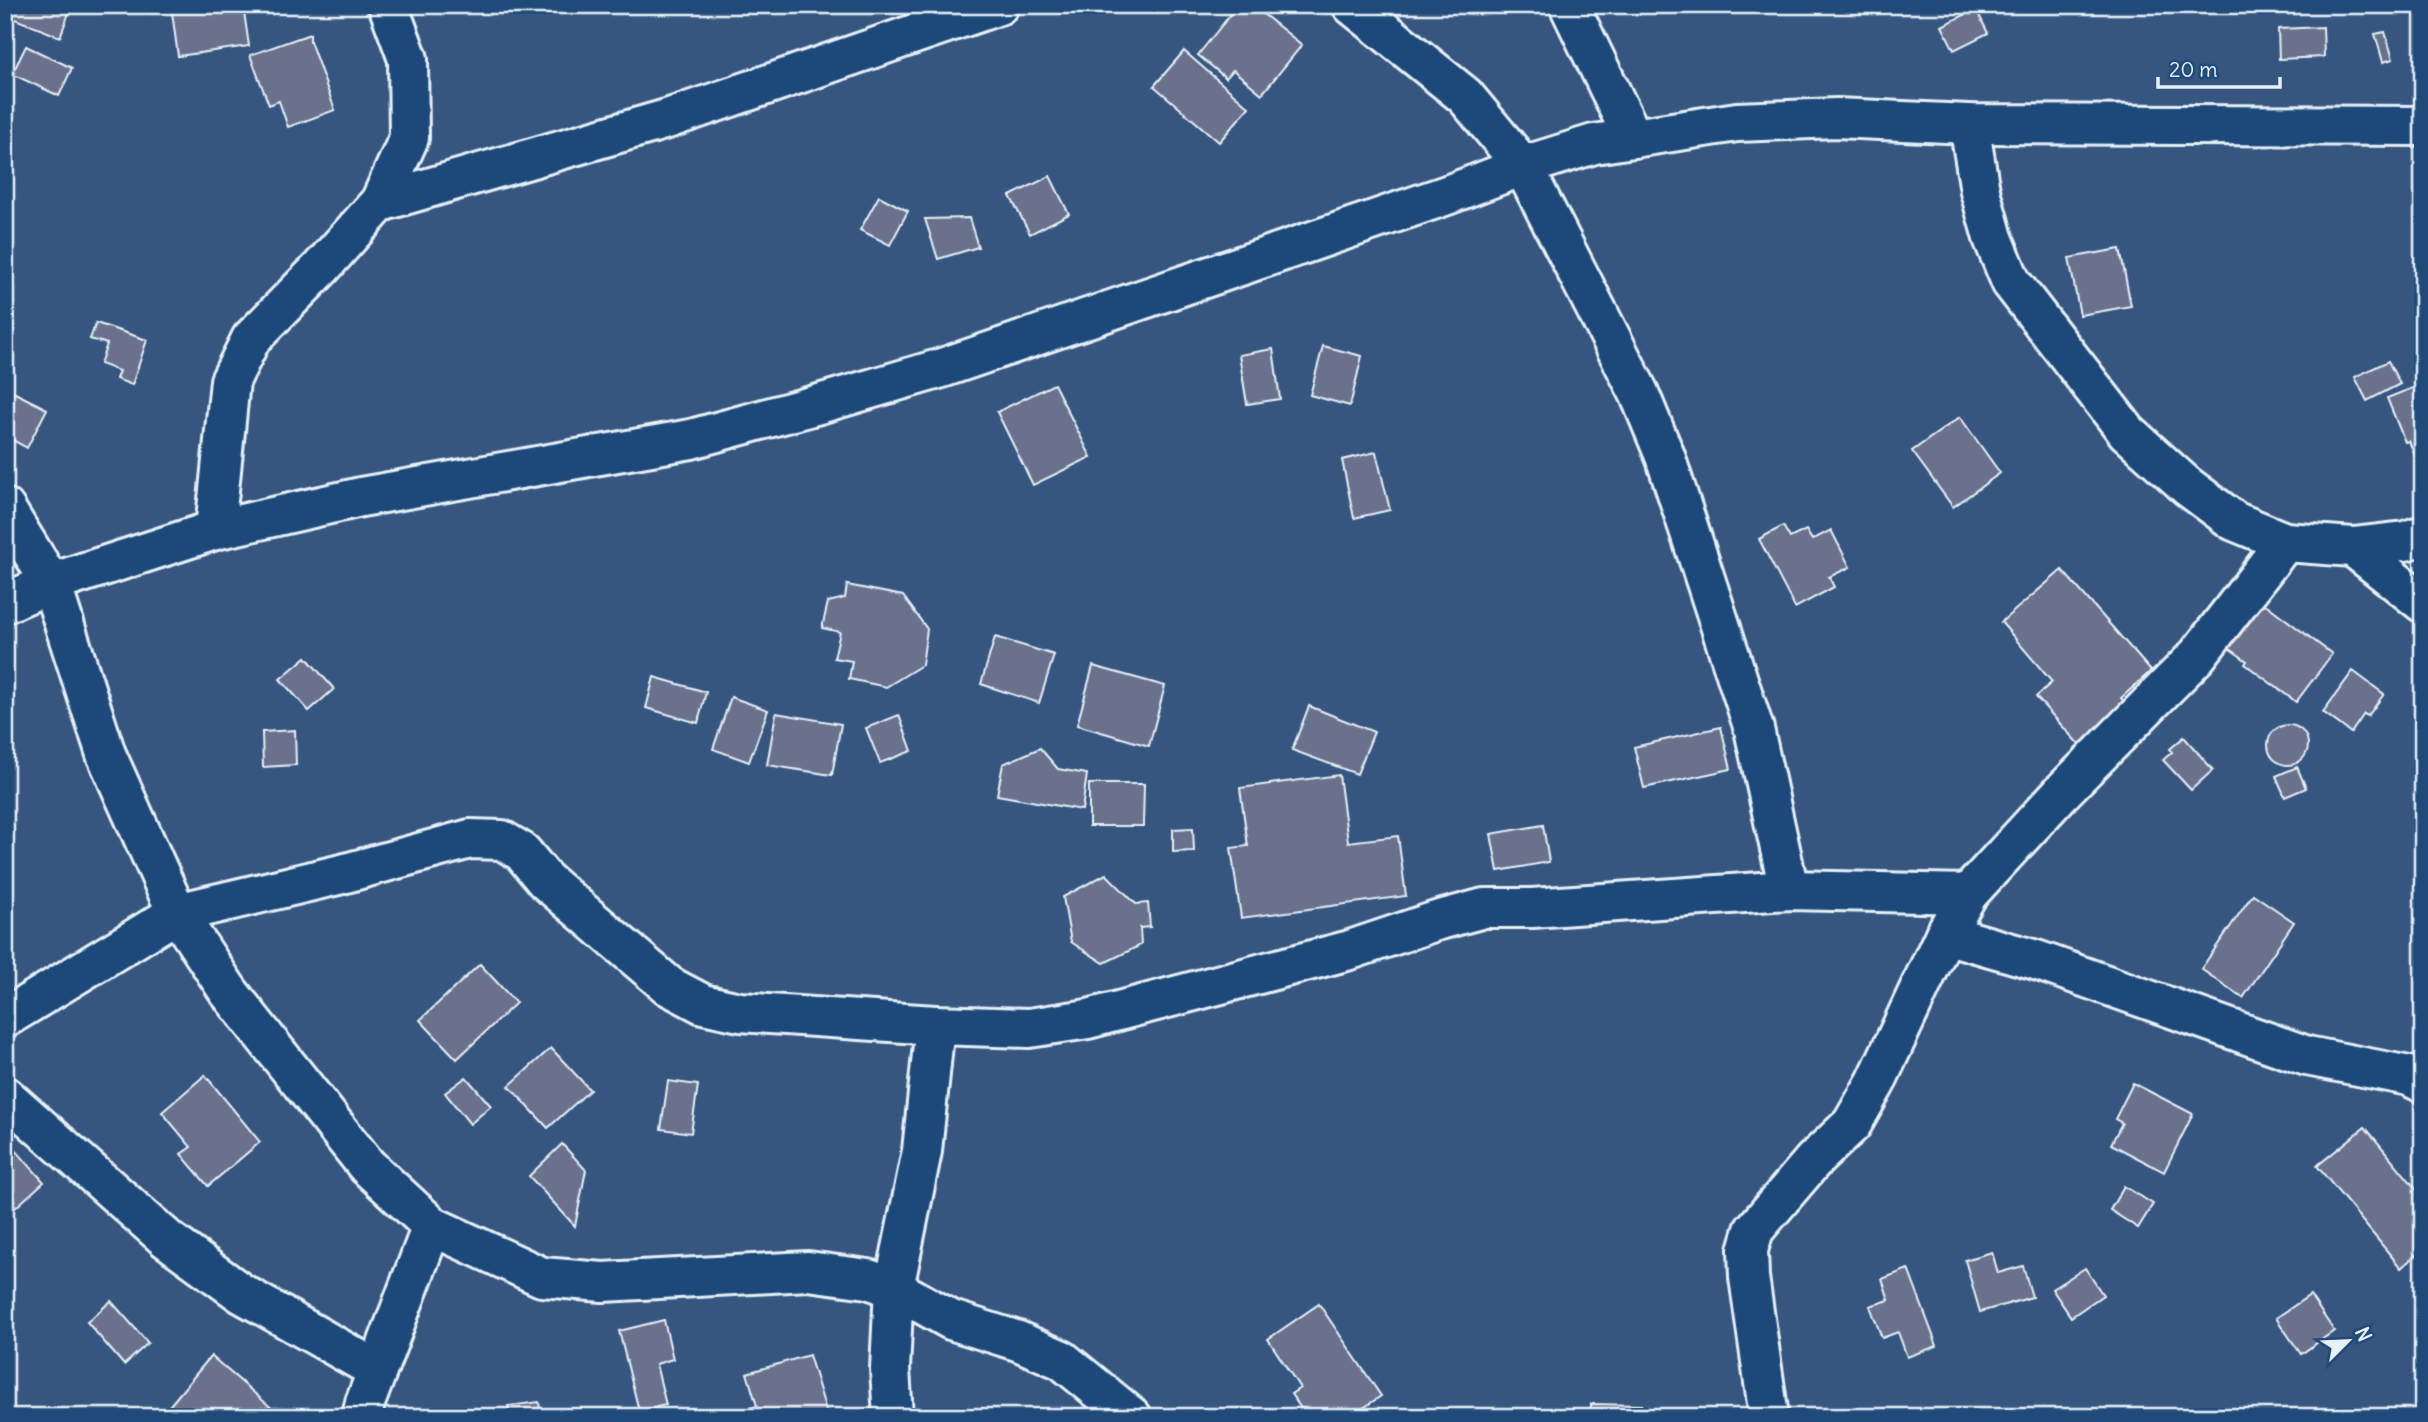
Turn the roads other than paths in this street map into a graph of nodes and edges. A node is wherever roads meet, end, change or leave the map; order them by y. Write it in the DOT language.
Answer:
graph roads {
  1 [pos="388,5"];
  2 [pos="999,5"];
  3 [pos="1352,5"];
  4 [pos="1569,5"];
  5 [pos="1969,124"];
  6 [pos="2423,126"];
  7 [pos="1633,138"];
  8 [pos="1523,166"];
  9 [pos="380,202"];
  10 [pos="5,508"];
  11 [pos="215,530"];
  12 [pos="2423,535"];
  13 [pos="2286,541"];
  14 [pos="2353,547"];
  15 [pos="51,583"];
  16 [pos="5,603"];
  17 [pos="2423,603"];
  18 [pos="1789,890"];
  19 [pos="1968,894"];
  20 [pos="177,914"];
  21 [pos="1945,934"];
  22 [pos="5,1018"];
  23 [pos="935,1025"];
  24 [pos="2423,1083"];
  25 [pos="5,1096"];
  26 [pos="432,1226"];
  27 [pos="894,1288"];
  28 [pos="377,1370"];
  29 [pos="362,1417"];
  30 [pos="892,1417"];
  31 [pos="1132,1417"];
  32 [pos="1769,1417"];
  1 -- 9 [label="street"];
  2 -- 9 [label="street"];
  3 -- 8 [label="street"];
  4 -- 7 [label="street"];
  5 -- 6 [label="street"];
  5 -- 7 [label="street"];
  5 -- 13 [label="street"];
  7 -- 8 [label="street"];
  8 -- 11 [label="street"];
  8 -- 18 [label="street"];
  9 -- 11 [label="street"];
  10 -- 15 [label="street"];
  11 -- 15 [label="street"];
  12 -- 14 [label="street"];
  13 -- 14 [label="street"];
  13 -- 19 [label="street"];
  14 -- 17 [label="street"];
  15 -- 16 [label="street"];
  15 -- 20 [label="street"];
  18 -- 19 [label="street"];
  18 -- 23 [label="street"];
  19 -- 21 [label="street"];
  20 -- 22 [label="street"];
  20 -- 23 [label="street"];
  20 -- 26 [label="street"];
  21 -- 24 [label="street"];
  21 -- 32 [label="street"];
  23 -- 27 [label="street"];
  25 -- 28 [label="street"];
  26 -- 27 [label="street"];
  26 -- 28 [label="street"];
  27 -- 30 [label="street"];
  27 -- 31 [label="street"];
  28 -- 29 [label="street"];
}
